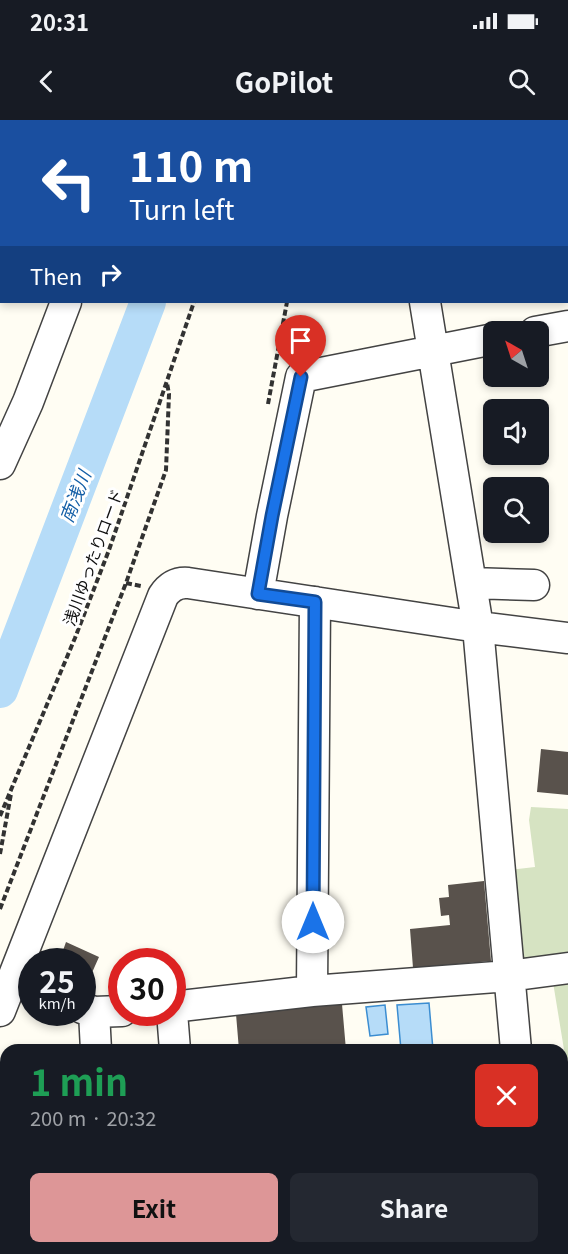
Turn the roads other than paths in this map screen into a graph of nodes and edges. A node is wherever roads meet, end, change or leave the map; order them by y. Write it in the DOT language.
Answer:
graph roads {
  1 [pos="66,303"];
  2 [pos="425,303"];
  3 [pos="568,326"];
  4 [pos="549,329"];
  5 [pos="483,341"];
  6 [pos="433,350"];
  7 [pos="0,464"];
  8 [pos="471,583"];
  9 [pos="534,585"];
  10 [pos="258,594"];
  11 [pos="315,602"];
  12 [pos="478,627"];
  13 [pos="568,638"];
  14 [pos="34,948"];
  15 [pos="568,968"];
  16 [pos="508,976"];
  17 [pos="18,987"];
  18 [pos="312,991"];
  19 [pos="186,1005"];
  20 [pos="99,1010"];
  21 [pos="0,1011"];
  22 [pos="173,1026"];
  23 [pos="96,1044"];
  24 [pos="175,1044"];
  25 [pos="515,1044"];
  1 -- 7 [label="street"];
  2 -- 6 [label="street"];
  3 -- 4 [label="street"];
  5 -- 6 [label="street"];
  6 -- 8 [label="street"];
  6 -- 10 [label="street"];
  8 -- 9 [label="street"];
  8 -- 12 [label="street"];
  10 -- 11 [label="street"];
  10 -- 14 [label="street"];
  11 -- 12 [label="street"];
  11 -- 18 [label="street"];
  12 -- 13 [label="street"];
  12 -- 16 [label="street"];
  15 -- 16 [label="street"];
  16 -- 18 [label="street"];
  16 -- 25 [label="street"];
  17 -- 21 [label="street"];
  18 -- 19 [label="street"];
  20 -- 23 [label="street"];
  22 -- 24 [label="street"];
}
